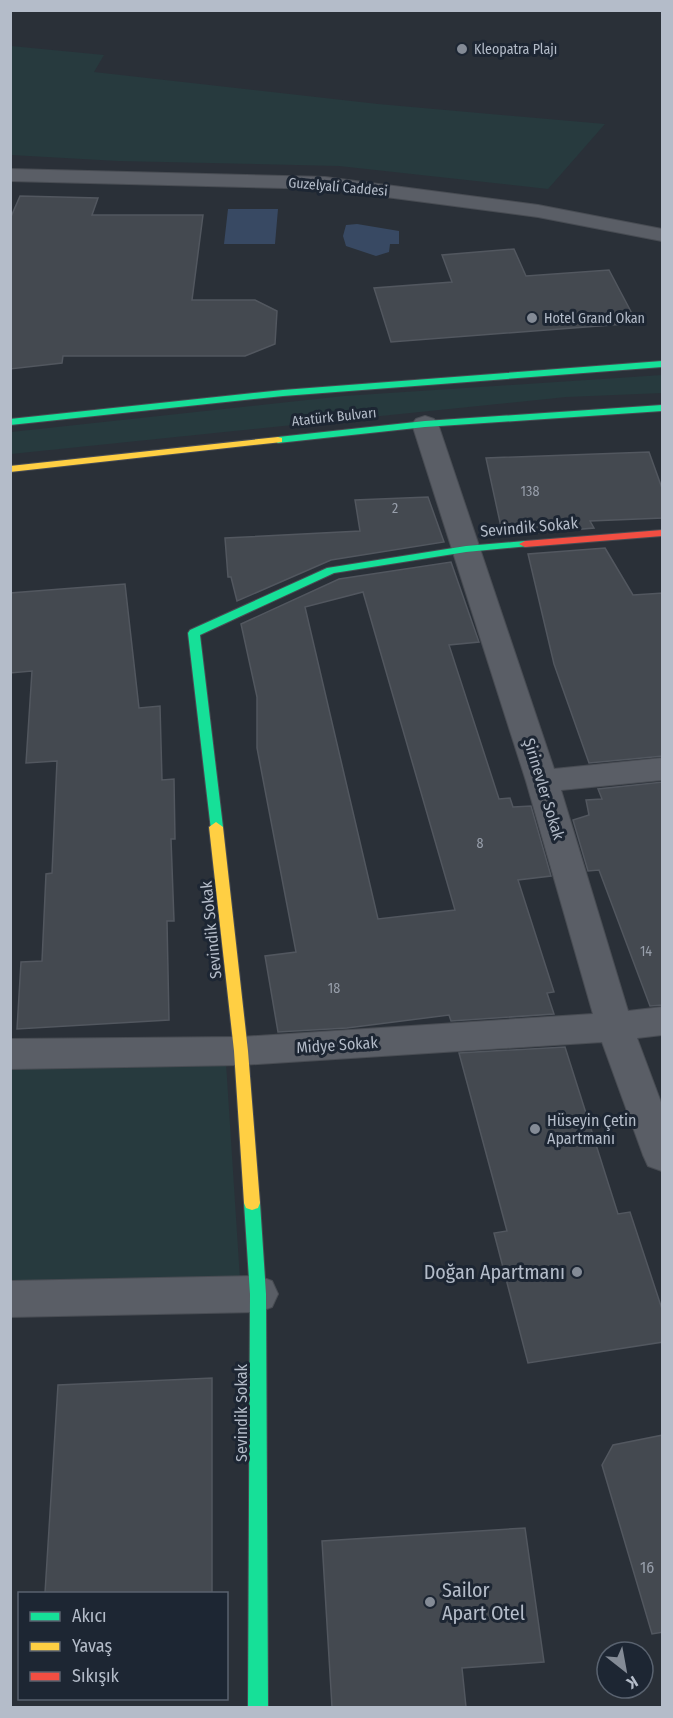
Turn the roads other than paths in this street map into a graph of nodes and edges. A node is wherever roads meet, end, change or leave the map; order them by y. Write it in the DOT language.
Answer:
graph roads {
  1 [pos="10,175"];
  2 [pos="663,235"];
  3 [pos="663,364"];
  4 [pos="663,408"];
  5 [pos="10,422"];
  6 [pos="425,424"];
  7 [pos="10,469"];
  8 [pos="663,533"];
  9 [pos="466,549"];
  10 [pos="663,769"];
  11 [pos="542,781"];
  12 [pos="663,1021"];
  13 [pos="615,1027"];
  14 [pos="241,1051"];
  15 [pos="10,1054"];
  16 [pos="663,1155"];
  17 [pos="258,1294"];
  18 [pos="10,1299"];
  19 [pos="258,1707"];
  1 -- 2 [label="street, Guzelyali Caddesi"];
  3 -- 5 [label="street, Atatürk Bulvarı"];
  4 -- 6 [label="street, Atatürk Bulvarı"];
  6 -- 7 [label="street, Atatürk Bulvarı"];
  6 -- 9 [label="street, Şirinevler Sokak"];
  8 -- 9 [label="street, Sevindik Sokak"];
  9 -- 11 [label="street, Şirinevler Sokak"];
  9 -- 14 [label="street, Sevindik Sokak"];
  10 -- 11 [label="street"];
  11 -- 13 [label="street, Şirinevler Sokak"];
  12 -- 13 [label="street, Midye Sokak"];
  13 -- 14 [label="street, Midye Sokak"];
  13 -- 16 [label="street, Şirinevler Sokak"];
  14 -- 15 [label="street, Midye Sokak"];
  14 -- 17 [label="street, Sevindik Sokak"];
  17 -- 18 [label="street"];
  17 -- 19 [label="street, Sevindik Sokak"];
}
